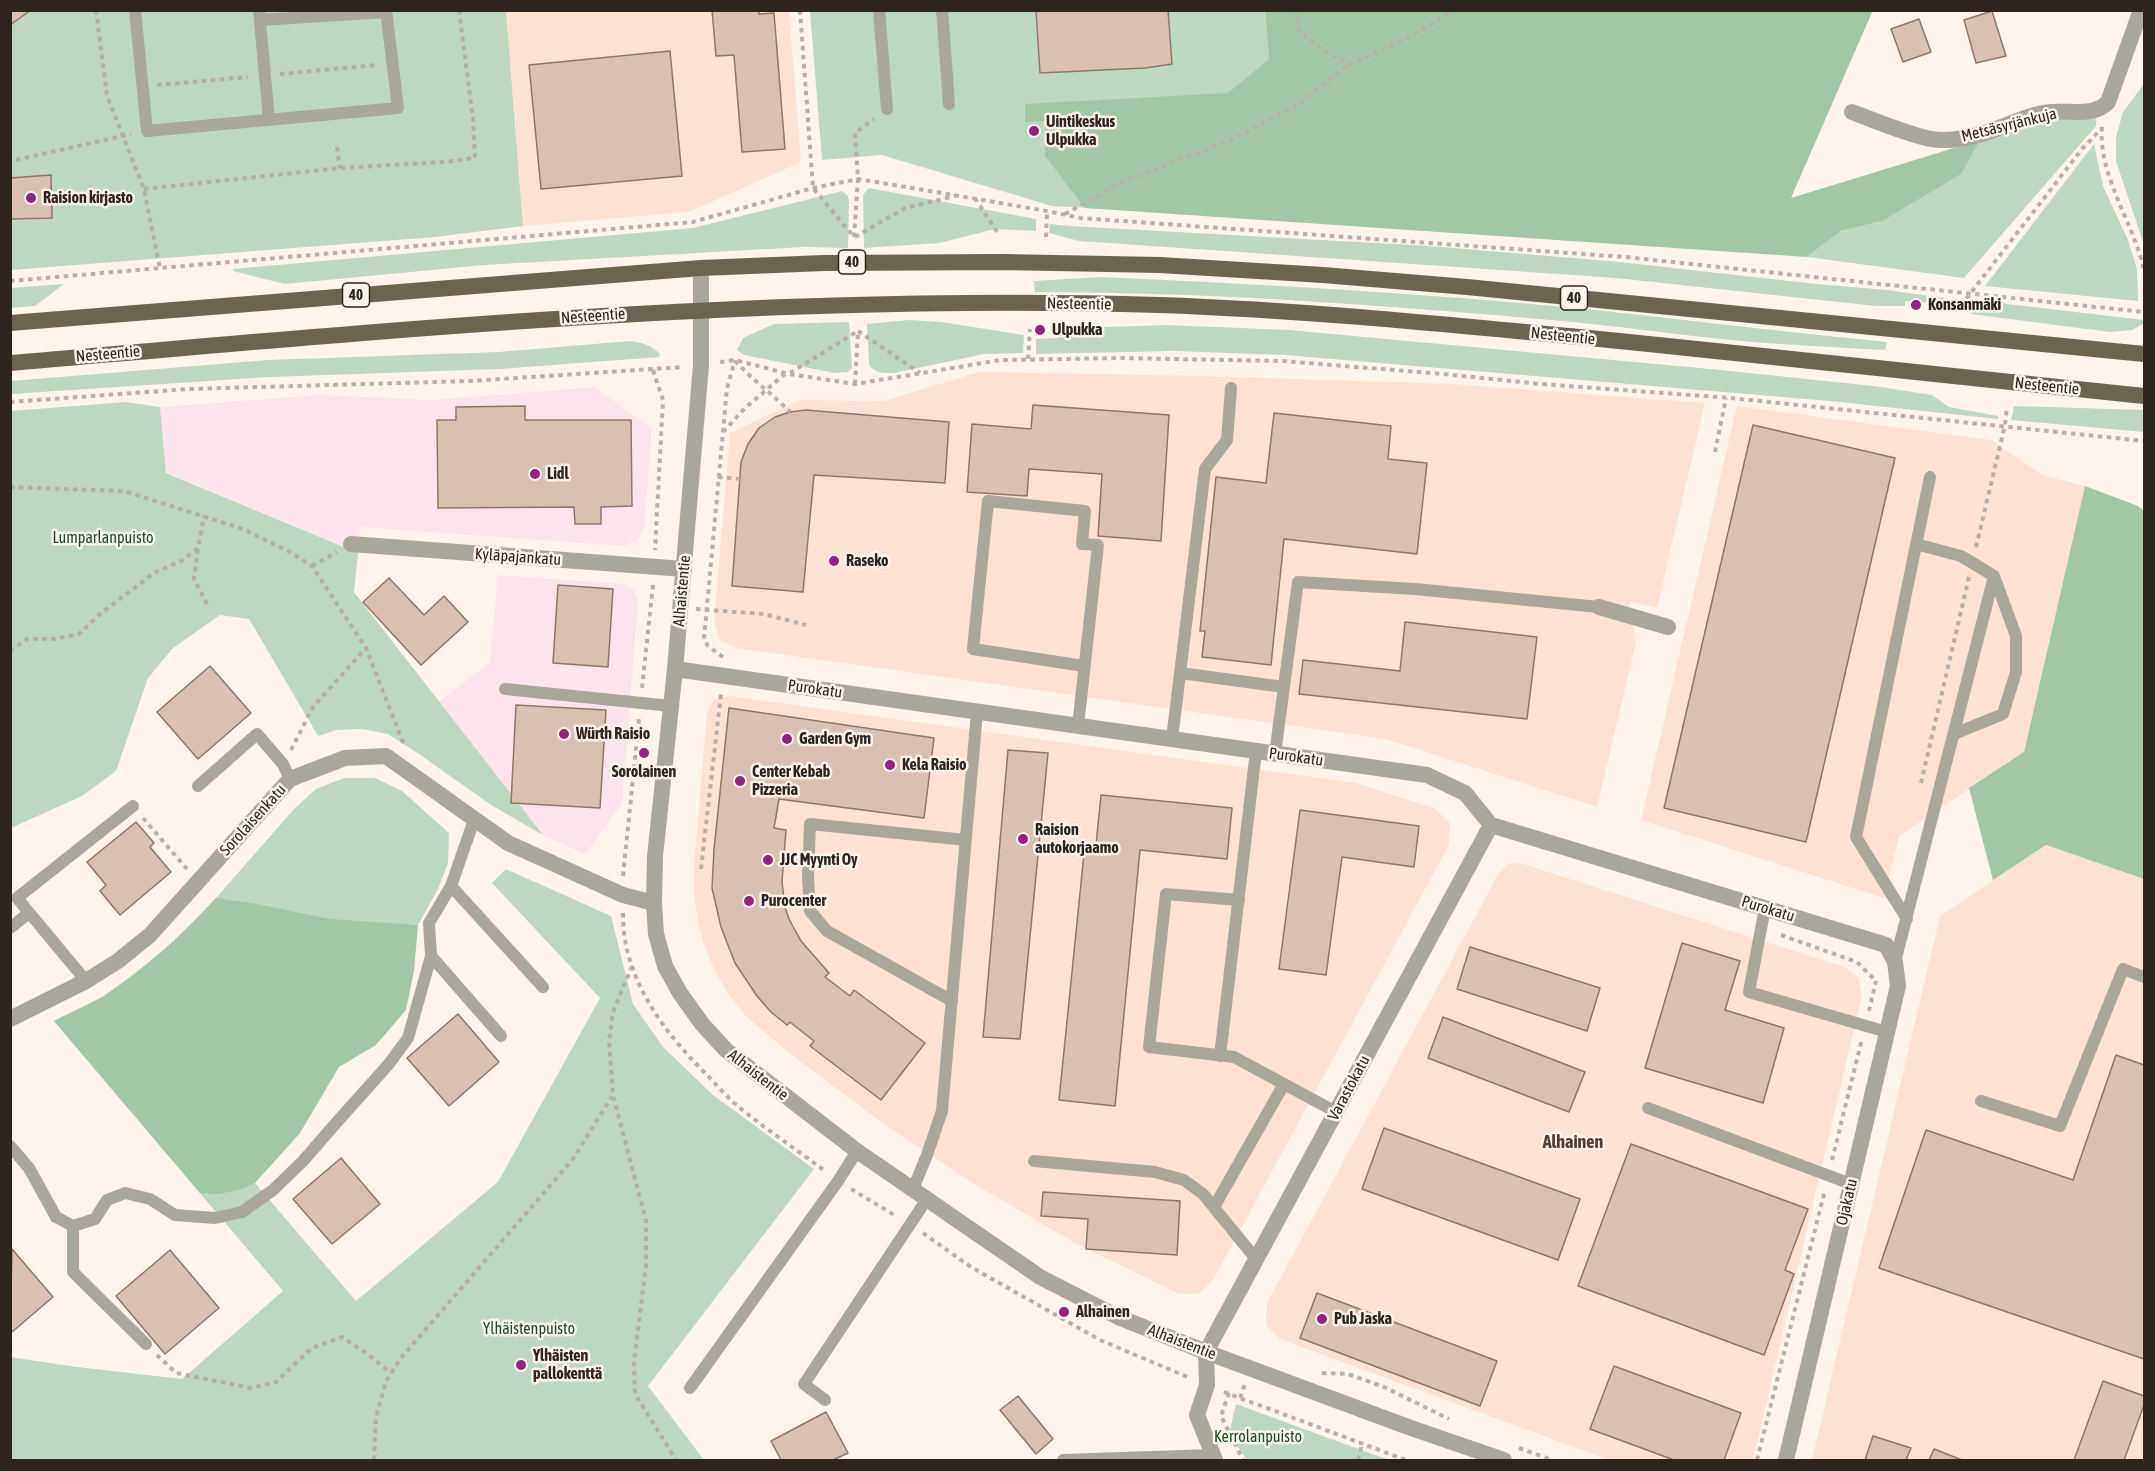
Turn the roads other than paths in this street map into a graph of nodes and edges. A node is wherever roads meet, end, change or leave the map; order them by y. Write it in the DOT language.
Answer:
graph roads {
  1 [pos="135,10"];
  2 [pos="879,10"];
  3 [pos="942,10"];
  4 [pos="2141,10"];
  5 [pos="386,11"];
  6 [pos="259,15"];
  7 [pos="2137,45"];
  8 [pos="950,104"];
  9 [pos="886,109"];
  10 [pos="1852,112"];
  11 [pos="269,120"];
  12 [pos="701,268"];
  13 [pos="702,311"];
  14 [pos="10,323"];
  15 [pos="2144,354"];
  16 [pos="10,363"];
  17 [pos="1231,388"];
  18 [pos="2145,396"];
  19 [pos="1930,477"];
  20 [pos="351,544"];
  21 [pos="1916,544"];
  22 [pos="684,569"];
  23 [pos="1994,576"];
  24 [pos="1599,607"];
  25 [pos="1668,627"];
  26 [pos="1084,666"];
  27 [pos="675,669"];
  28 [pos="1180,673"];
  29 [pos="1284,687"];
  30 [pos="505,689"];
  31 [pos="671,706"];
  32 [pos="977,712"];
  33 [pos="1078,726"];
  34 [pos="1954,734"];
  35 [pos="1172,739"];
  36 [pos="1256,751"];
  37 [pos="1275,754"];
  38 [pos="286,772"];
  39 [pos="198,786"];
  40 [pos="133,806"];
  41 [pos="474,820"];
  42 [pos="1491,825"];
  43 [pos="966,840"];
  44 [pos="451,886"];
  45 [pos="1239,900"];
  46 [pos="654,903"];
  47 [pos="1765,908"];
  48 [pos="28,913"];
  49 [pos="1907,919"];
  50 [pos="10,928"];
  51 [pos="1886,945"];
  52 [pos="431,956"];
  53 [pos="1894,962"];
  54 [pos="2145,977"];
  55 [pos="87,981"];
  56 [pos="543,987"];
  57 [pos="952,1001"];
  58 [pos="10,1019"];
  59 [pos="1887,1032"];
  60 [pos="501,1036"];
  61 [pos="1220,1056"];
  62 [pos="1284,1084"];
  63 [pos="1981,1101"];
  64 [pos="1648,1108"];
  65 [pos="1336,1112"];
  66 [pos="857,1151"];
  67 [pos="13,1155"];
  68 [pos="1034,1161"];
  69 [pos="1851,1184"];
  70 [pos="913,1189"];
  71 [pos="927,1199"];
  72 [pos="1214,1207"];
  73 [pos="73,1226"];
  74 [pos="1256,1259"];
  75 [pos="146,1344"];
  76 [pos="1206,1352"];
  77 [pos="690,1388"];
  78 [pos="825,1400"];
  79 [pos="1213,1458"];
  80 [pos="1064,1461"];
  81 [pos="1504,1461"];
  82 [pos="1786,1461"];
  1 -- 11 [label="lane"];
  2 -- 9 [label="lane"];
  3 -- 8 [label="lane"];
  4 -- 7 [label="street"];
  5 -- 6 [label="lane"];
  5 -- 11 [label="lane"];
  6 -- 11 [label="lane"];
  7 -- 10 [label="street, Metsäsyrjänkuja"];
  12 -- 13 [label="street, Alhaistentie"];
  12 -- 14 [label="main road, 40"];
  12 -- 15 [label="main road, 40"];
  13 -- 16 [label="main road, Nesteentie"];
  13 -- 18 [label="main road, Nesteentie"];
  13 -- 22 [label="street, Alhaistentie"];
  17 -- 28 [label="lane"];
  19 -- 21 [label="lane"];
  20 -- 22 [label="street, Kyläpajankatu"];
  21 -- 23 [label="lane"];
  21 -- 49 [label="lane"];
  22 -- 27 [label="street, Alhaistentie"];
  23 -- 34 [label="lane"];
  23 -- 34 [label="lane"];
  24 -- 25 [label="street"];
  24 -- 29 [label="lane"];
  26 -- 26 [label="lane"];
  26 -- 33 [label="lane"];
  27 -- 31 [label="street, Alhaistentie"];
  27 -- 32 [label="street, Purokatu"];
  28 -- 29 [label="lane"];
  28 -- 35 [label="lane"];
  29 -- 37 [label="lane"];
  30 -- 31 [label="lane"];
  31 -- 46 [label="street, Alhaistentie"];
  32 -- 33 [label="street, Purokatu"];
  32 -- 43 [label="lane"];
  33 -- 35 [label="street, Purokatu"];
  34 -- 49 [label="lane"];
  35 -- 36 [label="street, Purokatu"];
  36 -- 37 [label="street, Purokatu"];
  36 -- 45 [label="lane"];
  37 -- 42 [label="street, Purokatu"];
  38 -- 39 [label="lane"];
  38 -- 41 [label="street, Sorolaisenkatu"];
  38 -- 55 [label="street, Sorolaisenkatu"];
  40 -- 48 [label="lane"];
  41 -- 44 [label="lane"];
  41 -- 46 [label="street, Sorolaisenkatu"];
  42 -- 47 [label="street, Purokatu"];
  42 -- 65 [label="street, Varastokatu"];
  43 -- 57 [label="lane"];
  43 -- 57 [label="lane"];
  44 -- 52 [label="lane"];
  44 -- 56 [label="lane"];
  45 -- 61 [label="lane"];
  45 -- 61 [label="lane"];
  46 -- 66 [label="street, Alhaistentie"];
  47 -- 51 [label="street, Purokatu"];
  47 -- 59 [label="lane"];
  48 -- 50 [label="lane"];
  48 -- 55 [label="lane"];
  49 -- 53 [label="lane"];
  51 -- 53 [label="street, Ojakatu"];
  52 -- 60 [label="lane"];
  52 -- 73 [label="lane"];
  53 -- 59 [label="street, Ojakatu"];
  54 -- 63 [label="lane"];
  55 -- 58 [label="street, Sorolaisenkatu"];
  57 -- 70 [label="lane"];
  59 -- 69 [label="street, Ojakatu"];
  61 -- 62 [label="lane"];
  62 -- 65 [label="lane"];
  62 -- 72 [label="lane"];
  64 -- 69 [label="lane"];
  65 -- 74 [label="street, Varastokatu"];
  66 -- 70 [label="street, Alhaistentie"];
  66 -- 77 [label="lane"];
  67 -- 73 [label="lane"];
  68 -- 72 [label="lane"];
  69 -- 82 [label="street, Ojakatu"];
  70 -- 71 [label="street, Alhaistentie"];
  71 -- 76 [label="street, Alhaistentie"];
  71 -- 78 [label="lane"];
  72 -- 74 [label="lane"];
  73 -- 75 [label="lane"];
  74 -- 76 [label="street, Varastokatu"];
  76 -- 79 [label="street"];
  76 -- 81 [label="street, Alhaistentie"];
  79 -- 80 [label="lane"];
}
